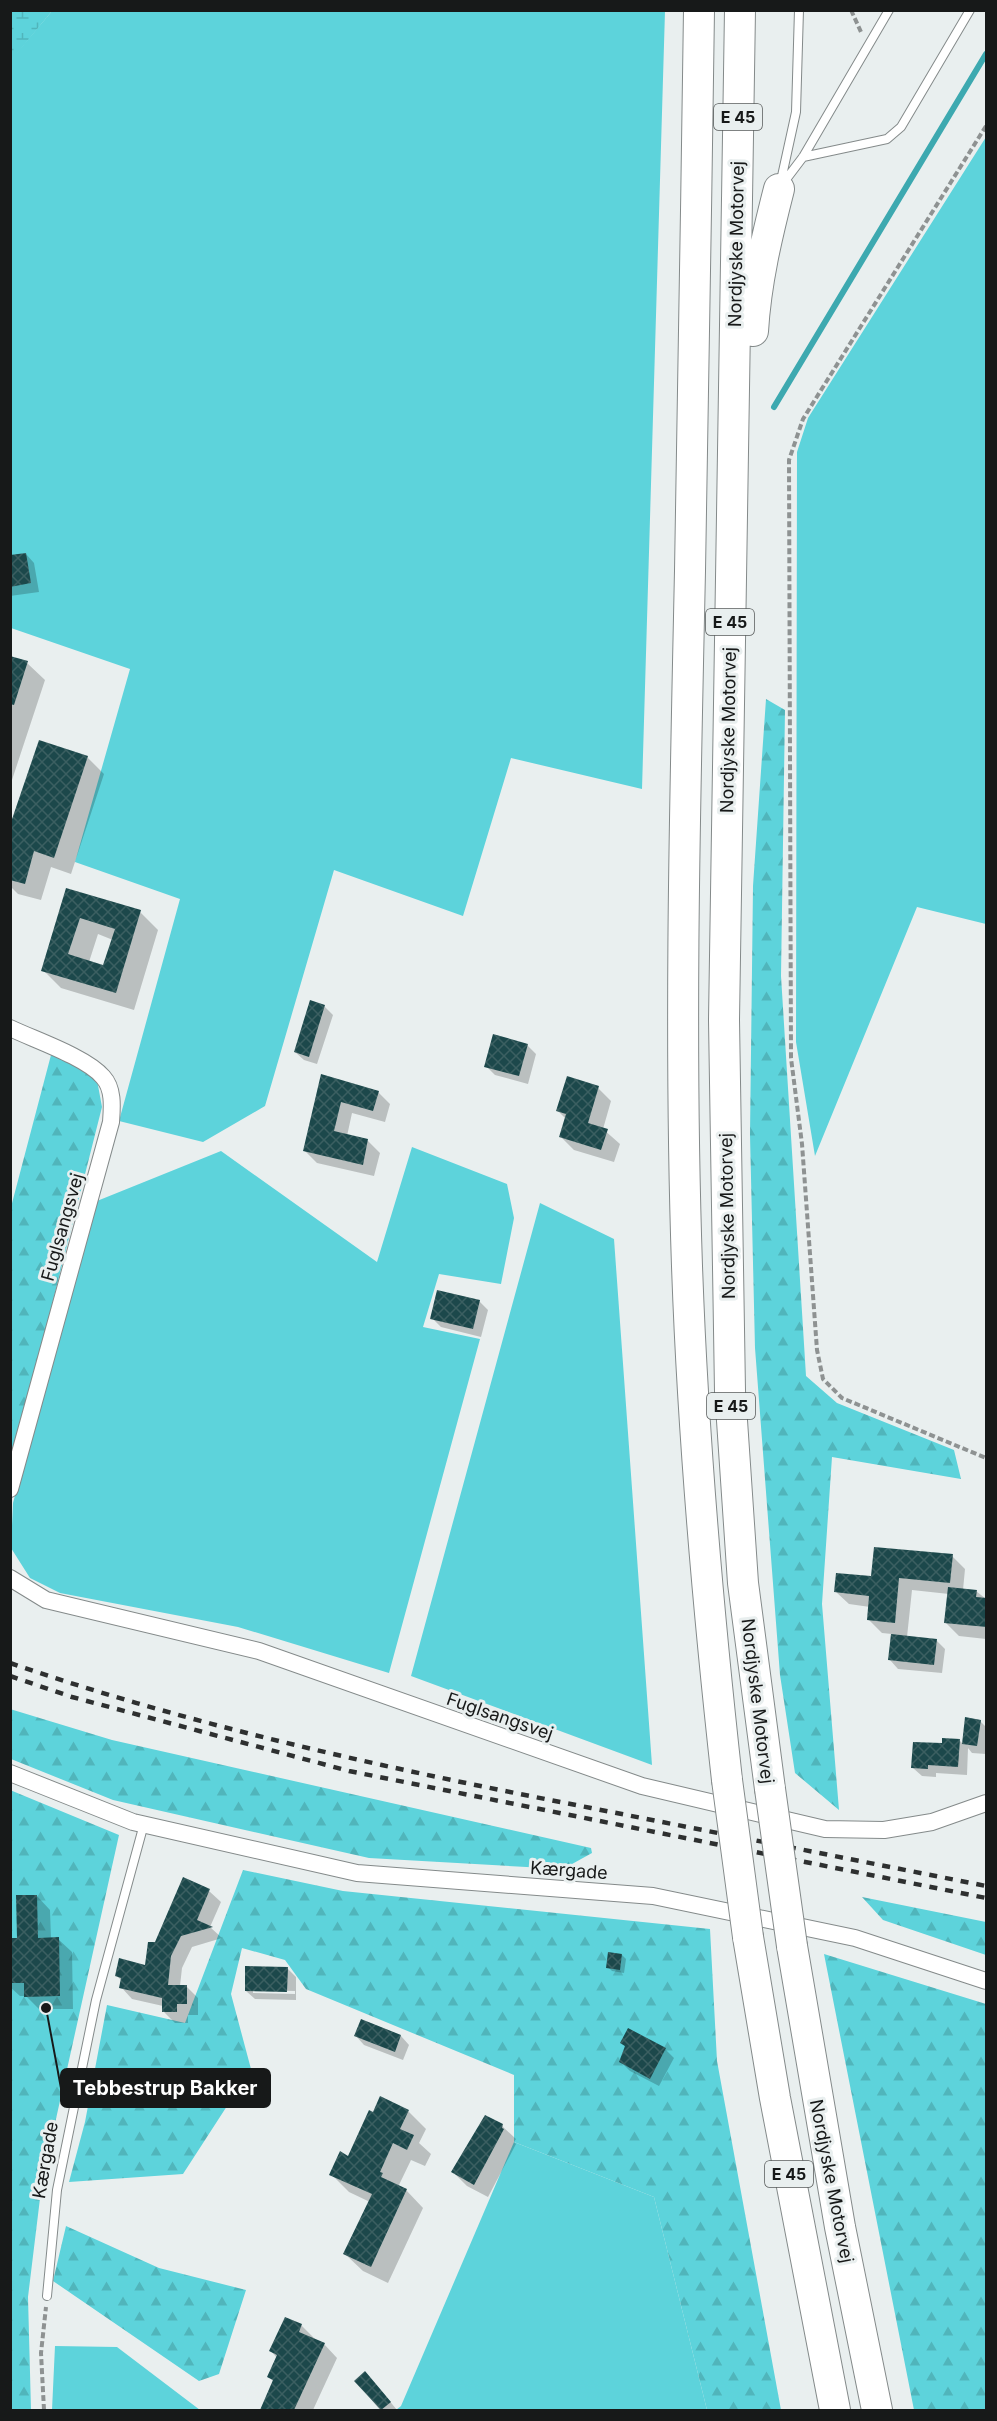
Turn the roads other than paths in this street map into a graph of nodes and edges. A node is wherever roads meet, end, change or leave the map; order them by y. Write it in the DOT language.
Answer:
graph roads {
  1 [pos="686,10"];
  2 [pos="699,10"];
  3 [pos="740,10"];
  4 [pos="799,10"];
  5 [pos="888,10"];
  6 [pos="970,10"];
  7 [pos="803,157"];
  8 [pos="779,189"];
  9 [pos="694,277"];
  10 [pos="724,1020"];
  11 [pos="10,1028"];
  12 [pos="10,1490"];
  13 [pos="10,1578"];
  14 [pos="10,1773"];
  15 [pos="987,1803"];
  16 [pos="144,1824"];
  17 [pos="987,1981"];
  18 [pos="47,2296"];
  19 [pos="836,2410"];
  20 [pos="877,2410"];
  1 -- 9 [label="highway"];
  2 -- 9 [label="highway, E 45"];
  3 -- 10 [label="highway, Nordjyske Motorvej / E 45"];
  4 -- 8 [label="lane"];
  5 -- 7 [label="lane"];
  6 -- 7 [label="lane"];
  7 -- 8 [label="lane"];
  8 -- 10 [label="highway"];
  9 -- 19 [label="highway, E 45, bridge"];
  10 -- 20 [label="highway, Nordjyske Motorvej / E 45, bridge"];
  11 -- 12 [label="street, Fuglsangsvej"];
  13 -- 15 [label="street, Fuglsangsvej"];
  14 -- 16 [label="street, Kærgade"];
  16 -- 17 [label="street, Kærgade"];
  16 -- 18 [label="lane, Kærgade"];
}
